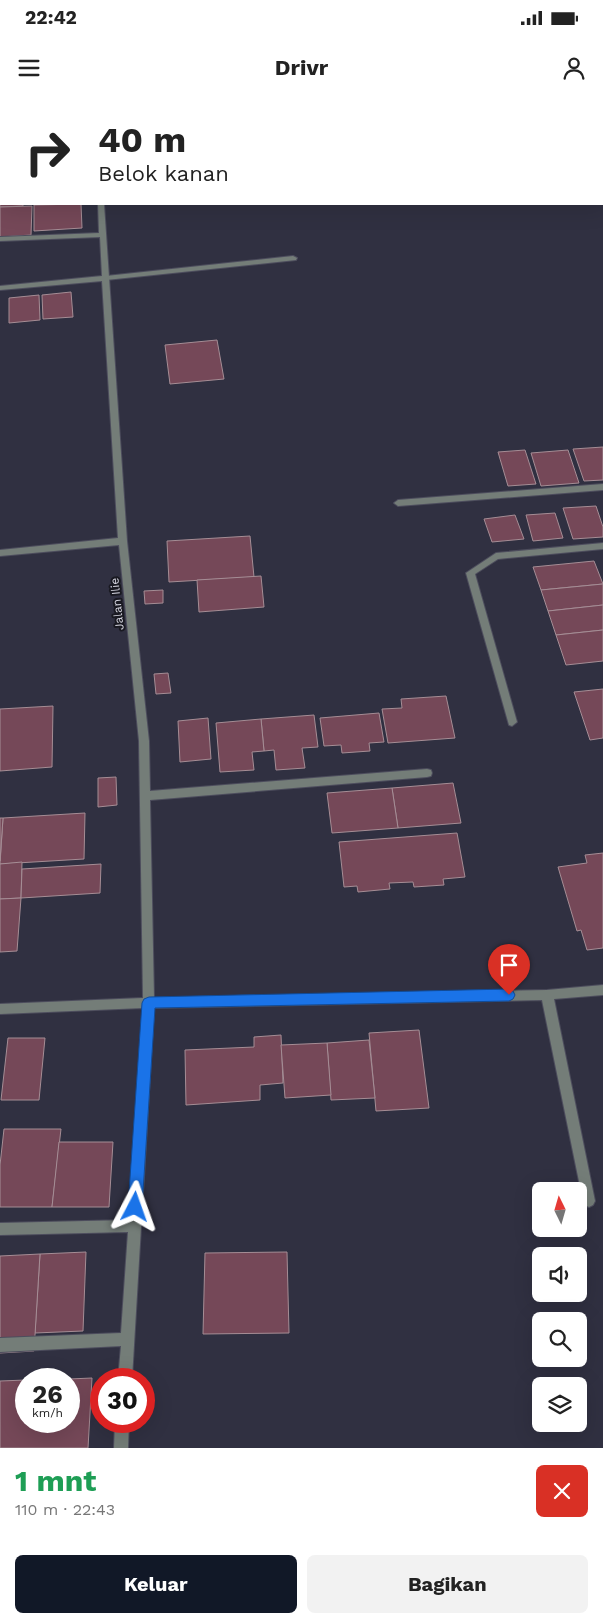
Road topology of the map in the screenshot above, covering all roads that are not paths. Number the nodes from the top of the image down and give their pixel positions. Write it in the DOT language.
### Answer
graph roads {
  1 [pos="101,205"];
  2 [pos="103,235"];
  3 [pos="0,239"];
  4 [pos="293,258"];
  5 [pos="106,278"];
  6 [pos="0,288"];
  7 [pos="603,487"];
  8 [pos="398,503"];
  9 [pos="123,541"];
  10 [pos="603,546"];
  11 [pos="0,553"];
  12 [pos="512,722"];
  13 [pos="427,772"];
  14 [pos="145,796"];
  15 [pos="603,990"];
  16 [pos="547,995"];
  17 [pos="149,1003"];
  18 [pos="0,1009"];
  19 [pos="589,1201"];
  20 [pos="134,1226"];
  21 [pos="0,1229"];
  22 [pos="127,1339"];
  23 [pos="0,1345"];
  24 [pos="126,1368"];
  25 [pos="122,1433"];
  26 [pos="121,1448"];
  1 -- 2 [label="street, Jalan Ilie"];
  2 -- 3 [label="street"];
  2 -- 5 [label="street, Jalan Ilie"];
  4 -- 5 [label="street"];
  5 -- 6 [label="street"];
  5 -- 9 [label="street, Jalan Ilie"];
  7 -- 8 [label="street"];
  9 -- 11 [label="street"];
  9 -- 14 [label="street, Jalan Ilie"];
  10 -- 12 [label="street"];
  13 -- 14 [label="street"];
  14 -- 17 [label="street, Jalan Ilie"];
  15 -- 16 [label="street"];
  16 -- 17 [label="street"];
  16 -- 19 [label="street"];
  17 -- 18 [label="street"];
  17 -- 20 [label="street, Jalan Ilie"];
  20 -- 21 [label="street"];
  20 -- 22 [label="street, Jalan Ilie"];
  22 -- 23 [label="street"];
  22 -- 24 [label="street, Jalan Ilie"];
  25 -- 26 [label="street"];
}
